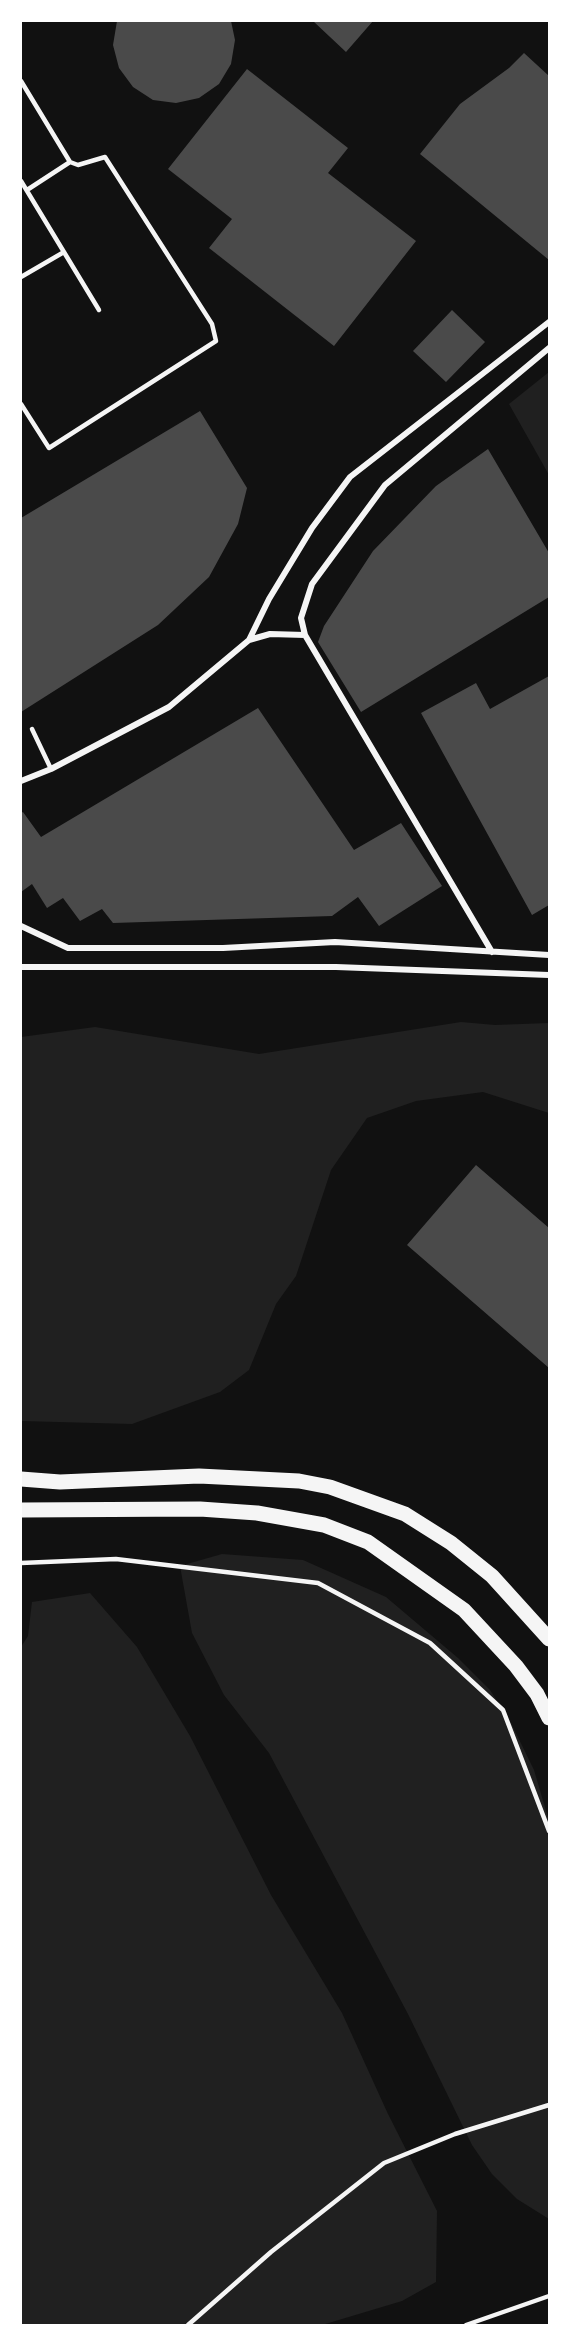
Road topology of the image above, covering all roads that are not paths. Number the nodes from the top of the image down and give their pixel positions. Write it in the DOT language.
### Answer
graph roads {
  1 [pos="21,81"];
  2 [pos="70,162"];
  3 [pos="21,181"];
  4 [pos="27,190"];
  5 [pos="64,252"];
  6 [pos="21,278"];
  7 [pos="99,310"];
  8 [pos="549,322"];
  9 [pos="549,348"];
  10 [pos="21,404"];
  11 [pos="305,635"];
  12 [pos="249,640"];
  13 [pos="32,729"];
  14 [pos="51,769"];
  15 [pos="21,781"];
  16 [pos="21,926"];
  17 [pos="492,952"];
  18 [pos="549,955"];
  19 [pos="21,966"];
  20 [pos="549,975"];
  21 [pos="21,1479"];
  22 [pos="21,1510"];
  23 [pos="21,1563"];
  24 [pos="549,1639"];
  25 [pos="549,1718"];
  26 [pos="549,1831"];
  27 [pos="549,2105"];
  28 [pos="549,2296"];
  29 [pos="188,2325"];
  30 [pos="466,2325"];
  1 -- 2 [label="lane"];
  2 -- 4 [label="lane"];
  2 -- 10 [label="lane"];
  3 -- 4 [label="lane"];
  4 -- 5 [label="lane"];
  5 -- 6 [label="lane"];
  5 -- 7 [label="lane"];
  8 -- 12 [label="street"];
  9 -- 11 [label="street"];
  11 -- 12 [label="street"];
  11 -- 17 [label="street"];
  12 -- 14 [label="street"];
  13 -- 14 [label="lane"];
  14 -- 15 [label="street"];
  16 -- 17 [label="street"];
  17 -- 18 [label="street"];
  19 -- 20 [label="street"];
  21 -- 24 [label="main road"];
  22 -- 25 [label="main road"];
  23 -- 26 [label="lane"];
  27 -- 29 [label="lane"];
  28 -- 30 [label="lane"];
}
